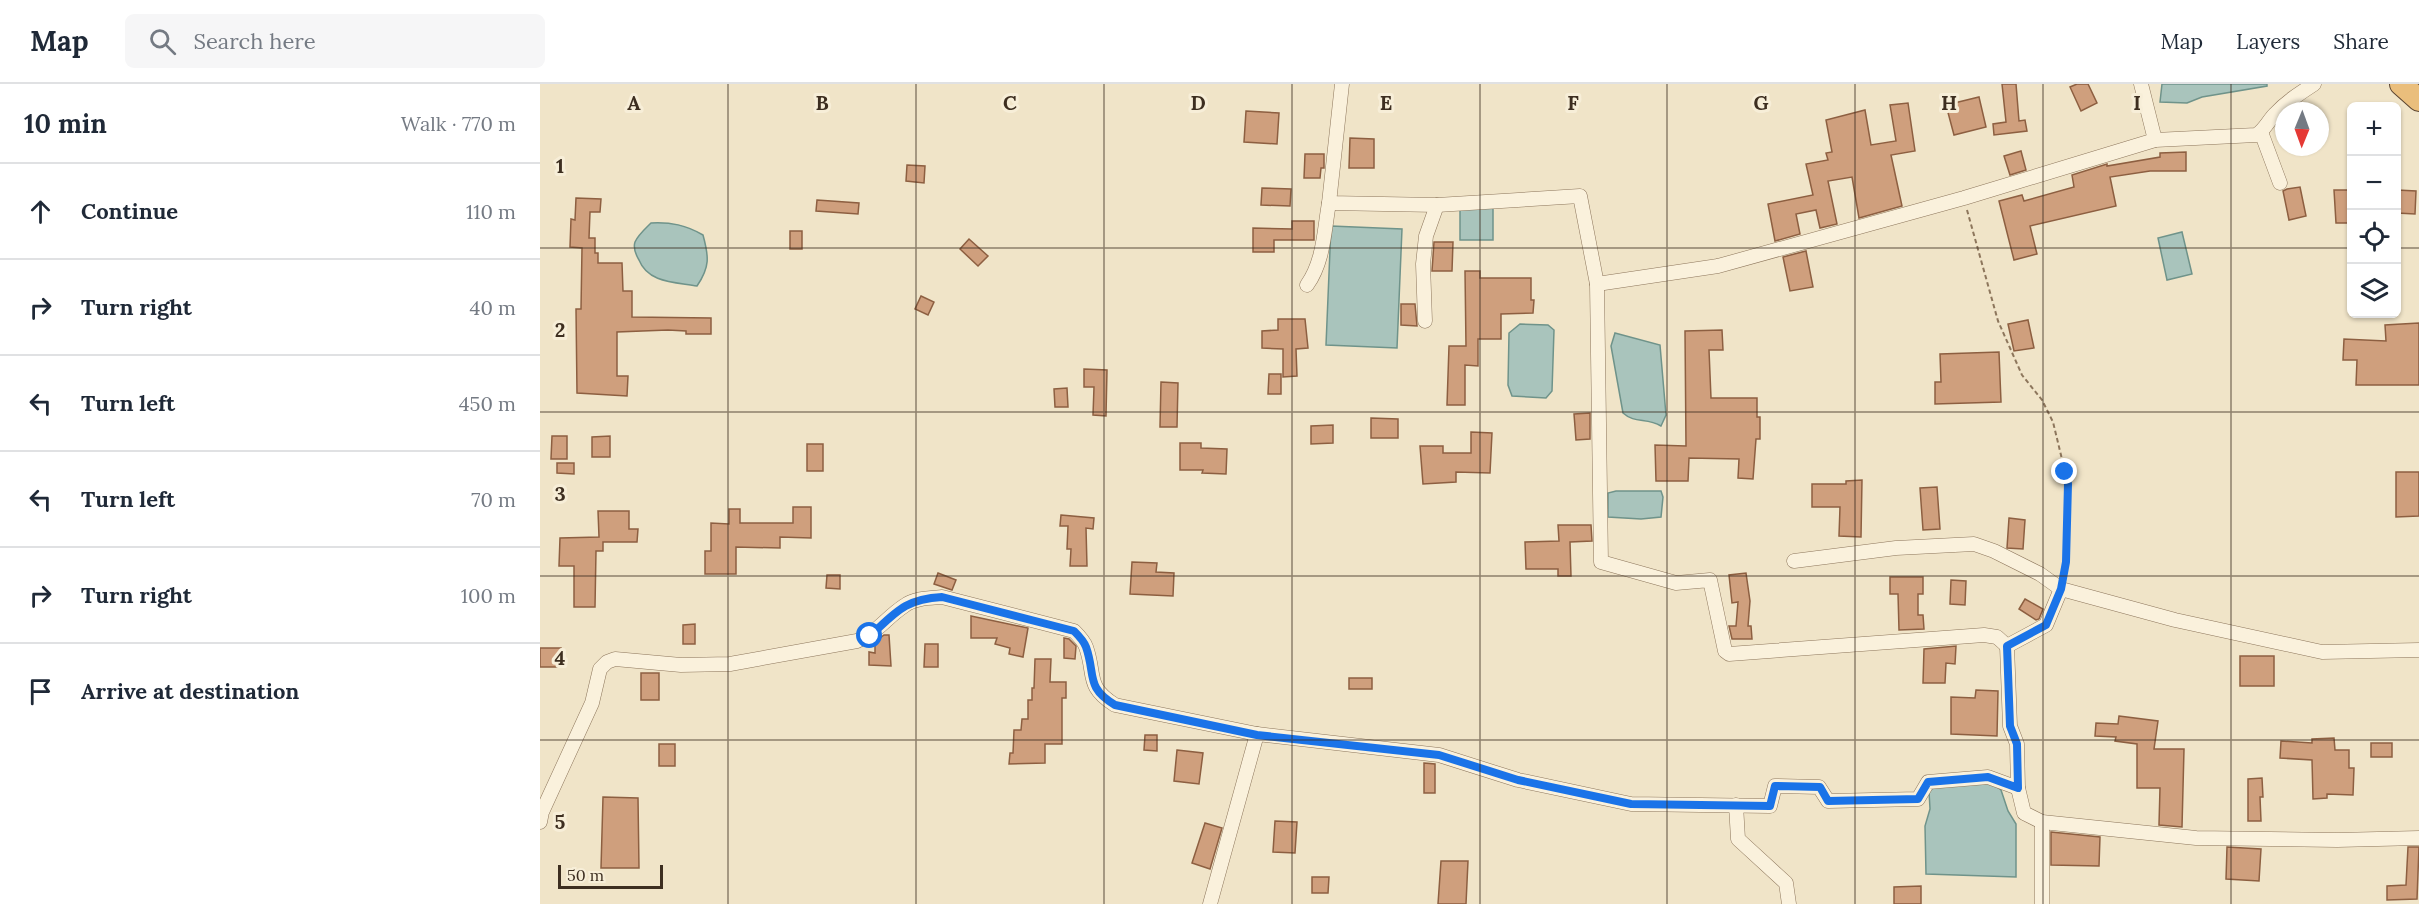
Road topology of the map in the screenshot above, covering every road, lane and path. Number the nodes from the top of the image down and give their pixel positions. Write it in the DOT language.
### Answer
graph roads {
  1 [pos="1342,84"];
  2 [pos="2141,84"];
  3 [pos="2314,84"];
  4 [pos="2401,84"];
  5 [pos="2419,100"];
  6 [pos="2261,132"];
  7 [pos="2155,140"];
  8 [pos="2280,183"];
  9 [pos="1964,198"];
  10 [pos="1329,203"];
  11 [pos="1437,205"];
  12 [pos="1597,284"];
  13 [pos="1307,285"];
  14 [pos="1425,321"];
  15 [pos="1794,561"];
  16 [pos="2061,589"];
  17 [pos="2007,646"];
  18 [pos="2419,650"];
  19 [pos="1257,735"];
  20 [pos="2018,788"];
  21 [pos="1736,805"];
  22 [pos="540,822"];
  23 [pos="2042,822"];
  24 [pos="2419,838"];
  25 [pos="1210,904"];
  26 [pos="1789,904"];
  27 [pos="2042,904"];
  1 -- 10 [label="street"];
  2 -- 7 [label="street"];
  3 -- 6 [label="street"];
  4 -- 5 [label="highway"];
  6 -- 7 [label="street"];
  6 -- 8 [label="street"];
  7 -- 9 [label="street"];
  9 -- 12 [label="street"];
  9 -- 16 [label="path"];
  10 -- 11 [label="street"];
  10 -- 13 [label="street"];
  11 -- 12 [label="street"];
  11 -- 14 [label="street"];
  12 -- 17 [label="street"];
  15 -- 16 [label="street"];
  16 -- 17 [label="street"];
  16 -- 18 [label="street"];
  17 -- 20 [label="street"];
  19 -- 21 [label="street"];
  19 -- 22 [label="street"];
  19 -- 25 [label="street"];
  20 -- 21 [label="street"];
  20 -- 23 [label="street"];
  21 -- 26 [label="street"];
  23 -- 24 [label="street"];
  23 -- 27 [label="street"];
}
